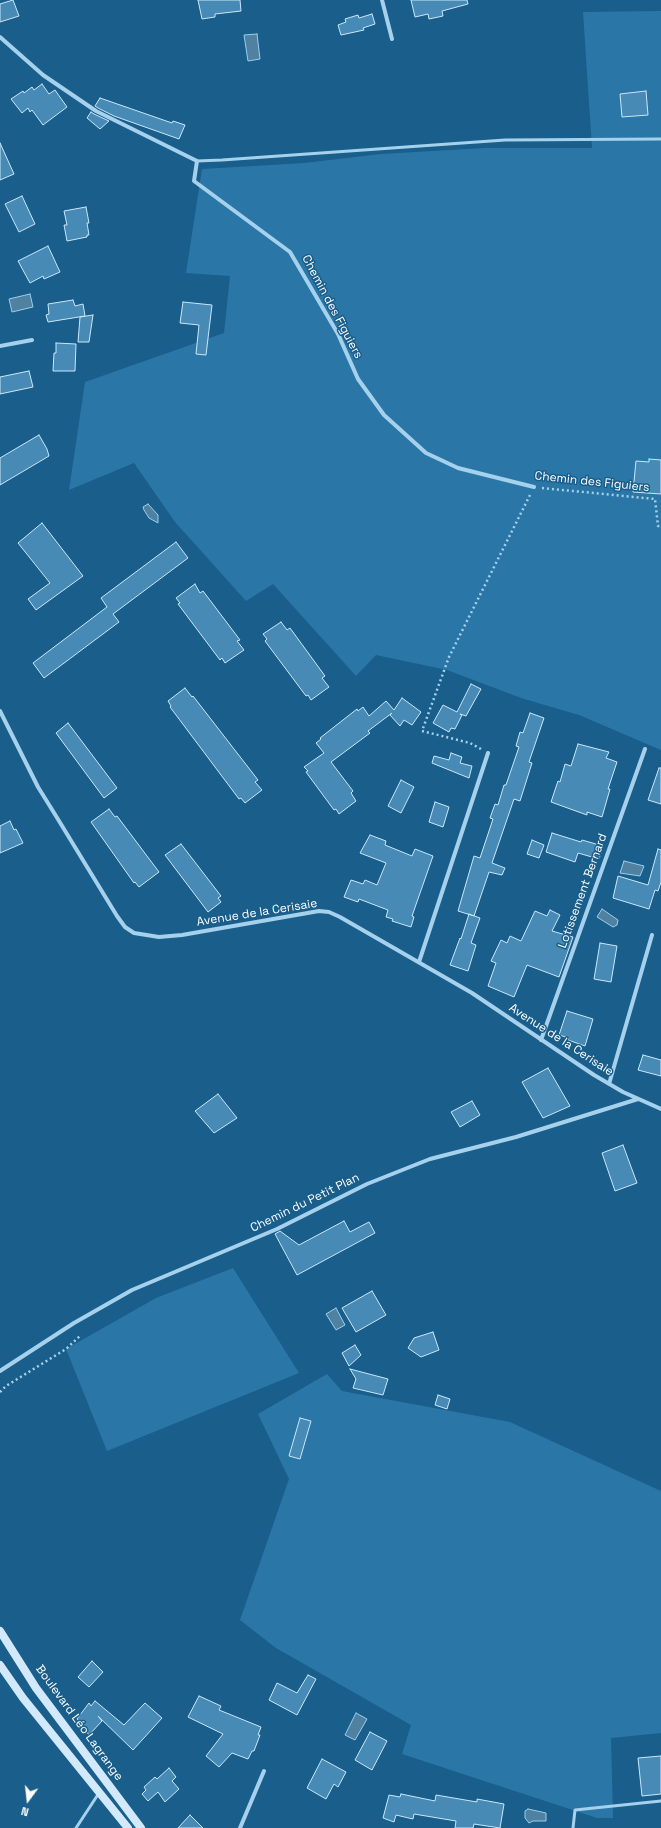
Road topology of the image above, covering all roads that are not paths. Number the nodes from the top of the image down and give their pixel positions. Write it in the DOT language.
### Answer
graph roads {
  1 [pos="382,0"];
  2 [pos="0,37"];
  3 [pos="392,39"];
  4 [pos="661,139"];
  5 [pos="197,161"];
  6 [pos="32,340"];
  7 [pos="0,346"];
  8 [pos="534,487"];
  9 [pos="0,711"];
  10 [pos="645,749"];
  11 [pos="488,753"];
  12 [pos="652,935"];
  13 [pos="419,962"];
  14 [pos="541,1040"];
  15 [pos="609,1084"];
  16 [pos="638,1098"];
  17 [pos="661,1109"];
  18 [pos="0,1371"];
  19 [pos="0,1631"];
  20 [pos="0,1665"];
  21 [pos="264,1771"];
  22 [pos="99,1793"];
  23 [pos="661,1801"];
  24 [pos="76,1828"];
  25 [pos="128,1828"];
  26 [pos="141,1828"];
  27 [pos="240,1828"];
  28 [pos="573,1828"];
  1 -- 3 [label="street"];
  2 -- 5 [label="street"];
  4 -- 5 [label="lane"];
  5 -- 8 [label="street, Chemin des Figuiers"];
  6 -- 7 [label="street"];
  9 -- 13 [label="street, Avenue de la Cerisaie"];
  10 -- 14 [label="street, Lotissement Bernard"];
  11 -- 13 [label="street"];
  12 -- 15 [label="street"];
  13 -- 14 [label="street, Avenue de la Cerisaie"];
  14 -- 15 [label="street, Avenue de la Cerisaie"];
  15 -- 16 [label="street, Avenue de la Cerisaie"];
  16 -- 17 [label="street, Avenue de la Cerisaie"];
  16 -- 18 [label="street, Chemin du Petit Plan"];
  19 -- 26 [label="main road, Boulevard Léo Lagrange"];
  20 -- 22 [label="main road, Boulevard Léo Lagrange"];
  21 -- 27 [label="street"];
  22 -- 24 [label="lane"];
  22 -- 25 [label="main road, Boulevard Léo Lagrange"];
  23 -- 28 [label="lane"];
}
